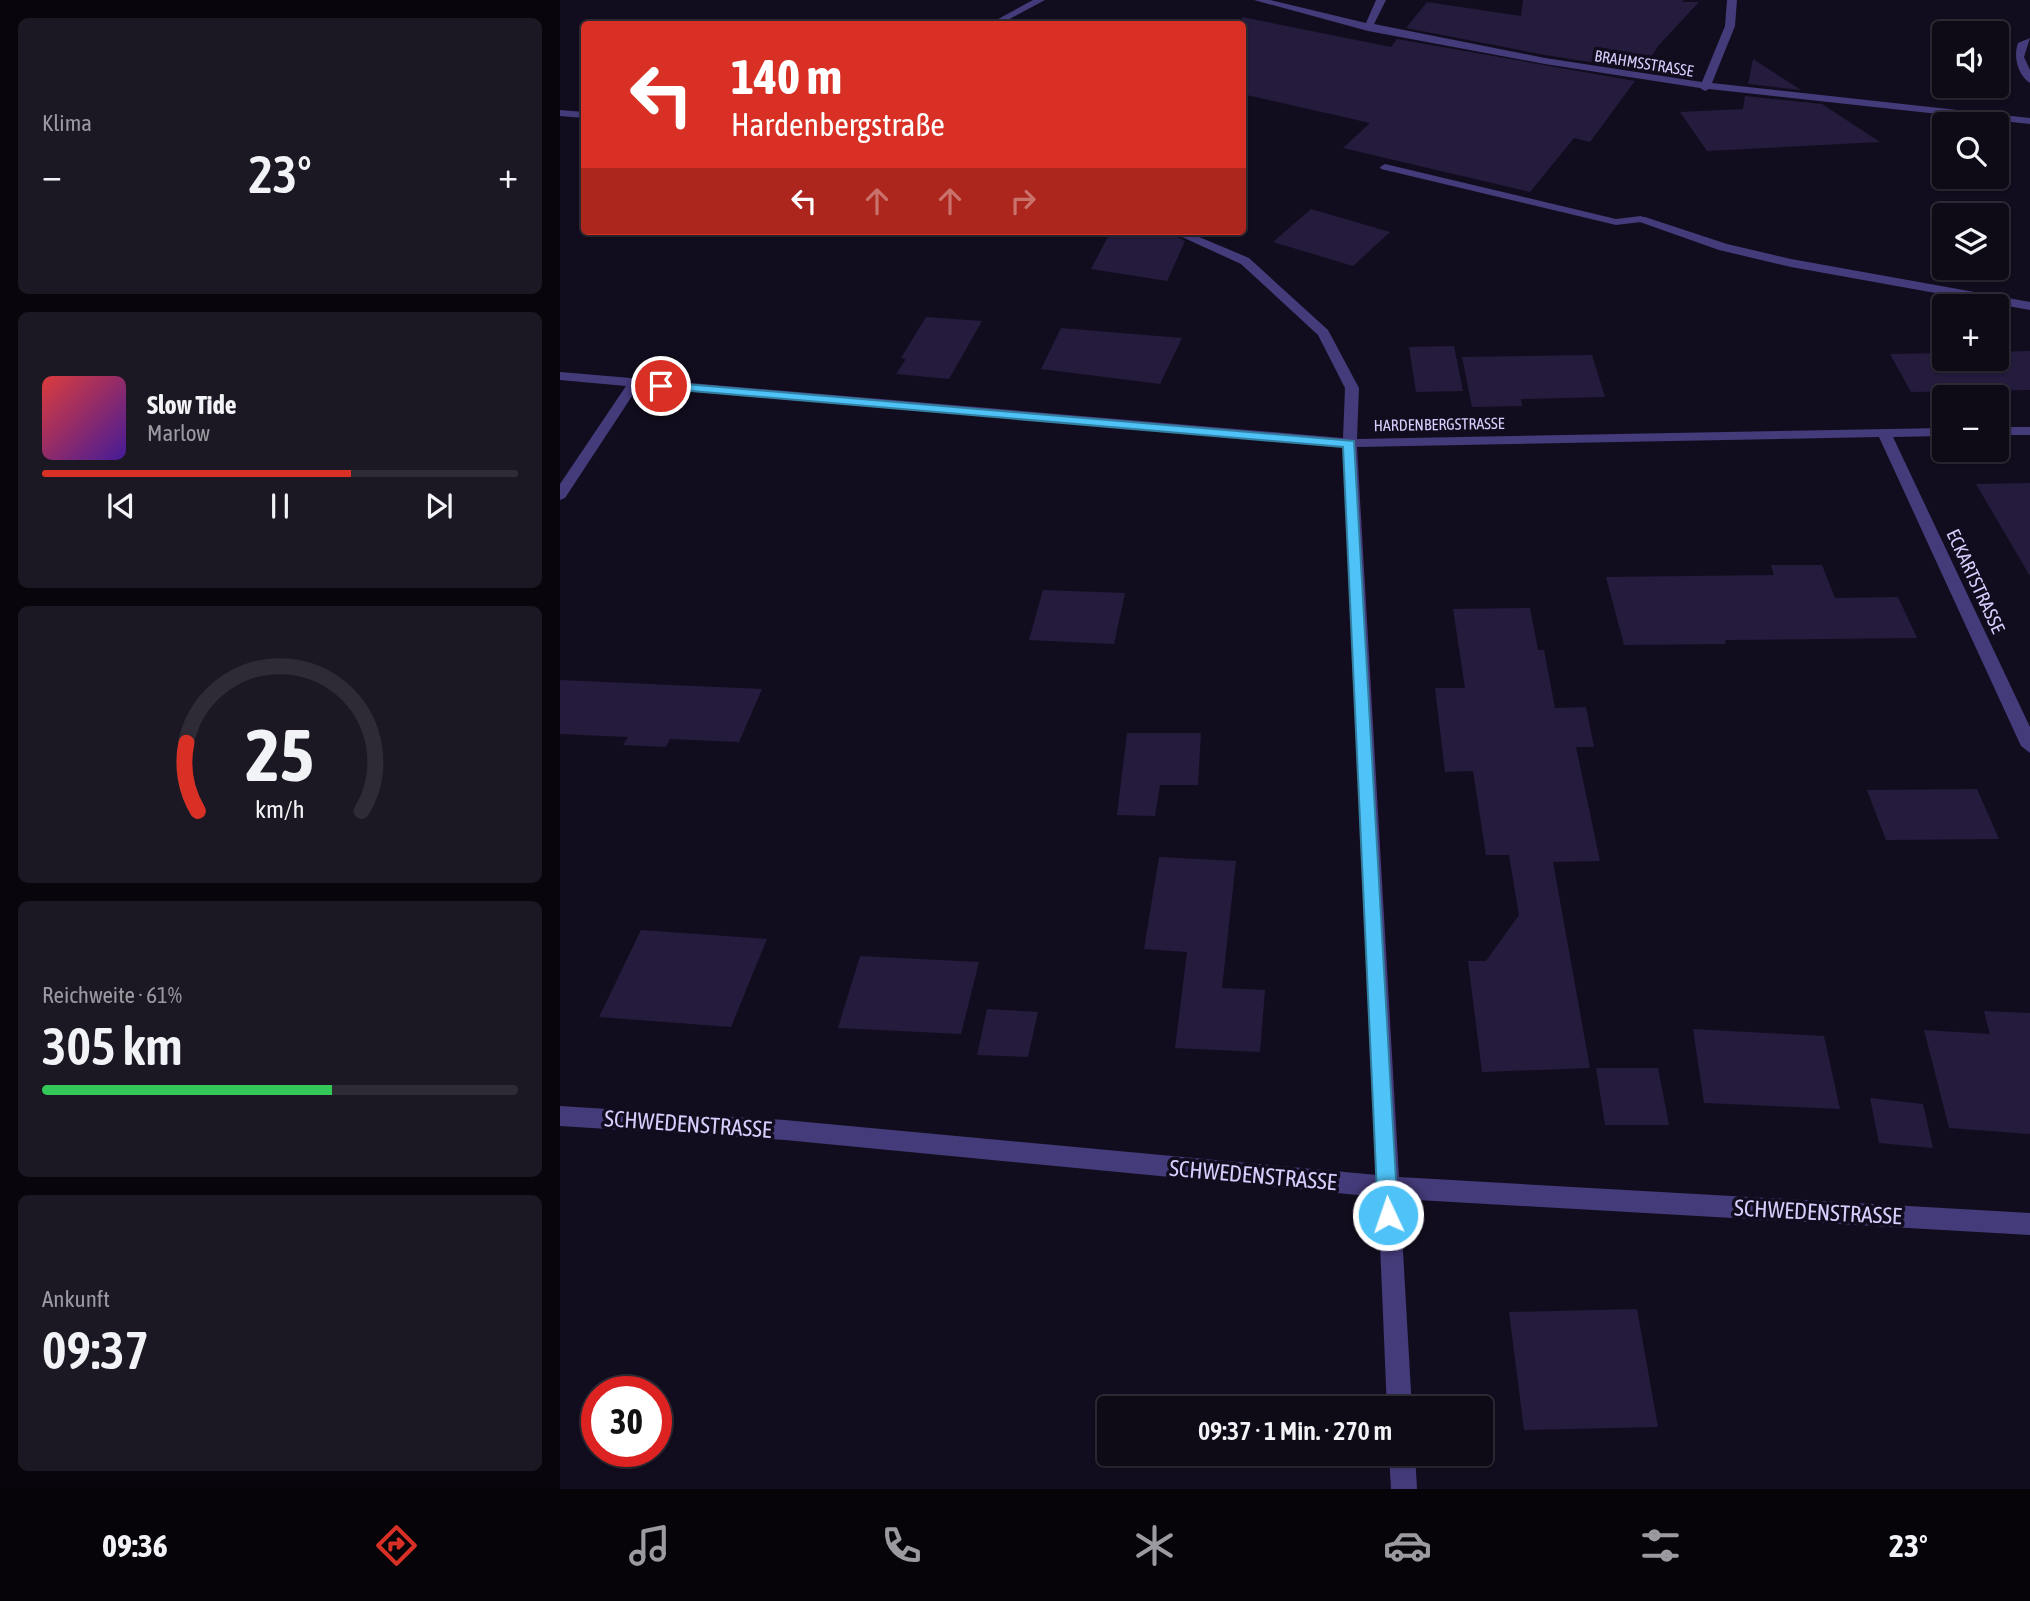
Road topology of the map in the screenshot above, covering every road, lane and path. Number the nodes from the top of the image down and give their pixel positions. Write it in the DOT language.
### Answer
graph roads {
  1 [pos="1040,0"];
  2 [pos="1259,0"];
  3 [pos="1381,0"];
  4 [pos="1732,0"];
  5 [pos="1000,21"];
  6 [pos="1368,28"];
  7 [pos="2030,41"];
  8 [pos="2030,80"];
  9 [pos="1705,88"];
  10 [pos="560,113"];
  11 [pos="581,115"];
  12 [pos="2030,121"];
  13 [pos="1385,167"];
  14 [pos="1184,235"];
  15 [pos="2030,306"];
  16 [pos="560,376"];
  17 [pos="634,383"];
  18 [pos="2009,431"];
  19 [pos="2030,431"];
  20 [pos="1932,432"];
  21 [pos="1884,433"];
  22 [pos="1350,443"];
  23 [pos="560,495"];
  24 [pos="2030,746"];
  25 [pos="560,1116"];
  26 [pos="1387,1187"];
  27 [pos="2030,1224"];
  28 [pos="1399,1396"];
  29 [pos="1403,1466"];
  30 [pos="1405,1489"];
  1 -- 5 [label="street"];
  2 -- 6 [label="street, BRAHMSSTRASSE"];
  3 -- 6 [label="street"];
  4 -- 9 [label="street"];
  6 -- 9 [label="street, BRAHMSSTRASSE"];
  7 -- 8 [label="street"];
  9 -- 12 [label="street, BRAHMSSTRASSE"];
  10 -- 11 [label="street"];
  13 -- 15 [label="street"];
  14 -- 22 [label="street"];
  16 -- 17 [label="street, HARDENBERGSTRASSE"];
  17 -- 22 [label="street, HARDENBERGSTRASSE"];
  17 -- 23 [label="street"];
  18 -- 19 [label="street"];
  20 -- 21 [label="street, HARDENBERGSTRASSE"];
  21 -- 22 [label="street, HARDENBERGSTRASSE"];
  21 -- 24 [label="street, ECKARTSTRASSE"];
  22 -- 26 [label="street"];
  25 -- 26 [label="street, SCHWEDENSTRASSE"];
  26 -- 27 [label="street, SCHWEDENSTRASSE"];
  26 -- 28 [label="street"];
  29 -- 30 [label="street"];
}
